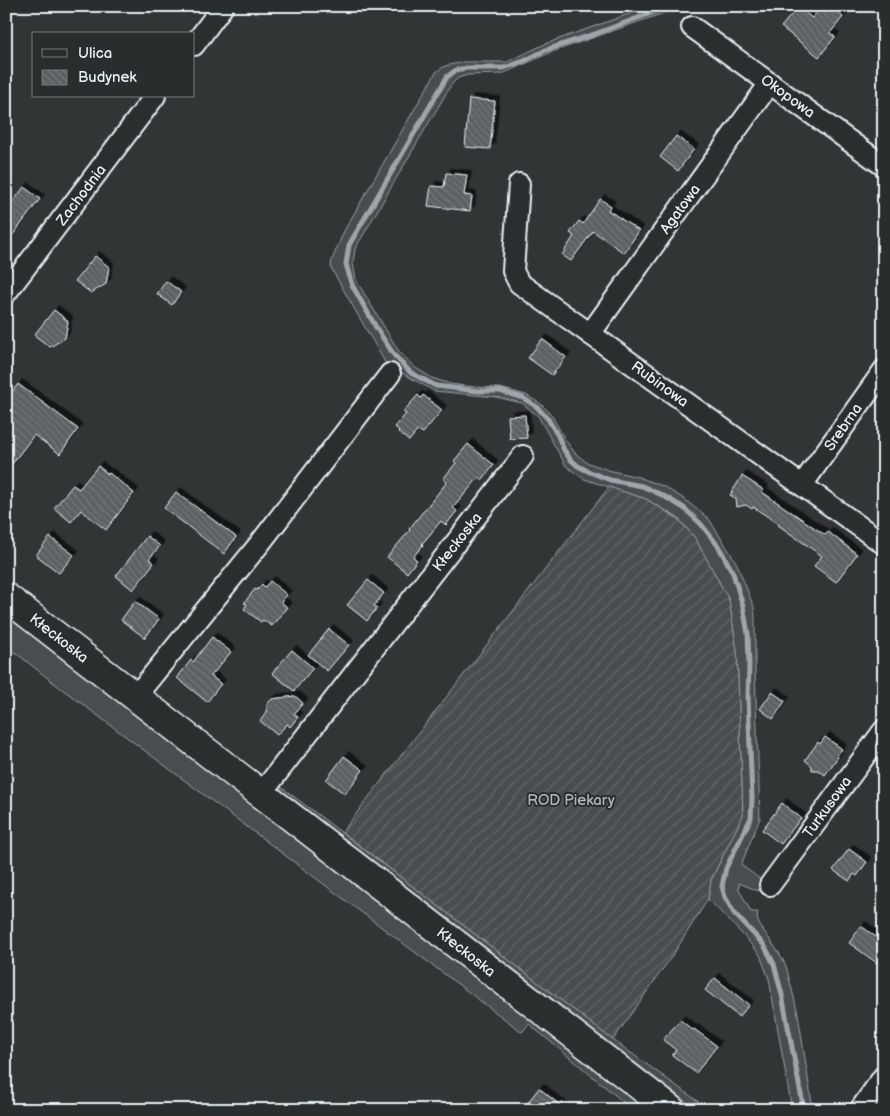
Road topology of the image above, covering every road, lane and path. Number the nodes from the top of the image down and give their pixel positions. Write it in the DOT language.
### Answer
graph roads {
  1 [pos="223,6"];
  2 [pos="692,26"];
  3 [pos="195,44"];
  4 [pos="770,83"];
  5 [pos="153,98"];
  6 [pos="884,166"];
  7 [pos="519,184"];
  8 [pos="6,293"];
  9 [pos="590,334"];
  10 [pos="884,370"];
  11 [pos="390,374"];
  12 [pos="523,456"];
  13 [pos="802,485"];
  14 [pos="884,544"];
  15 [pos="6,597"];
  16 [pos="135,697"];
  17 [pos="884,730"];
  18 [pos="261,794"];
  19 [pos="770,885"];
  20 [pos="884,1076"];
  21 [pos="671,1110"];
  22 [pos="860,1110"];
  1 -- 3 [label="street"];
  2 -- 4 [label="street, Okopowa"];
  4 -- 6 [label="street, Okopowa"];
  4 -- 9 [label="street, Agatowa"];
  5 -- 8 [label="street, Zachodnia"];
  7 -- 9 [label="street, Rubinowa"];
  9 -- 13 [label="street, Rubinowa"];
  10 -- 13 [label="street, Srebrna"];
  11 -- 16 [label="street"];
  12 -- 18 [label="street, Kłeckoska"];
  13 -- 14 [label="street, Rubinowa"];
  15 -- 16 [label="main road, Kłeckoska"];
  16 -- 18 [label="main road, Kłeckoska"];
  17 -- 19 [label="street, Turkusowa"];
  18 -- 21 [label="main road, Kłeckoska"];
  20 -- 22 [label="street"];
}
